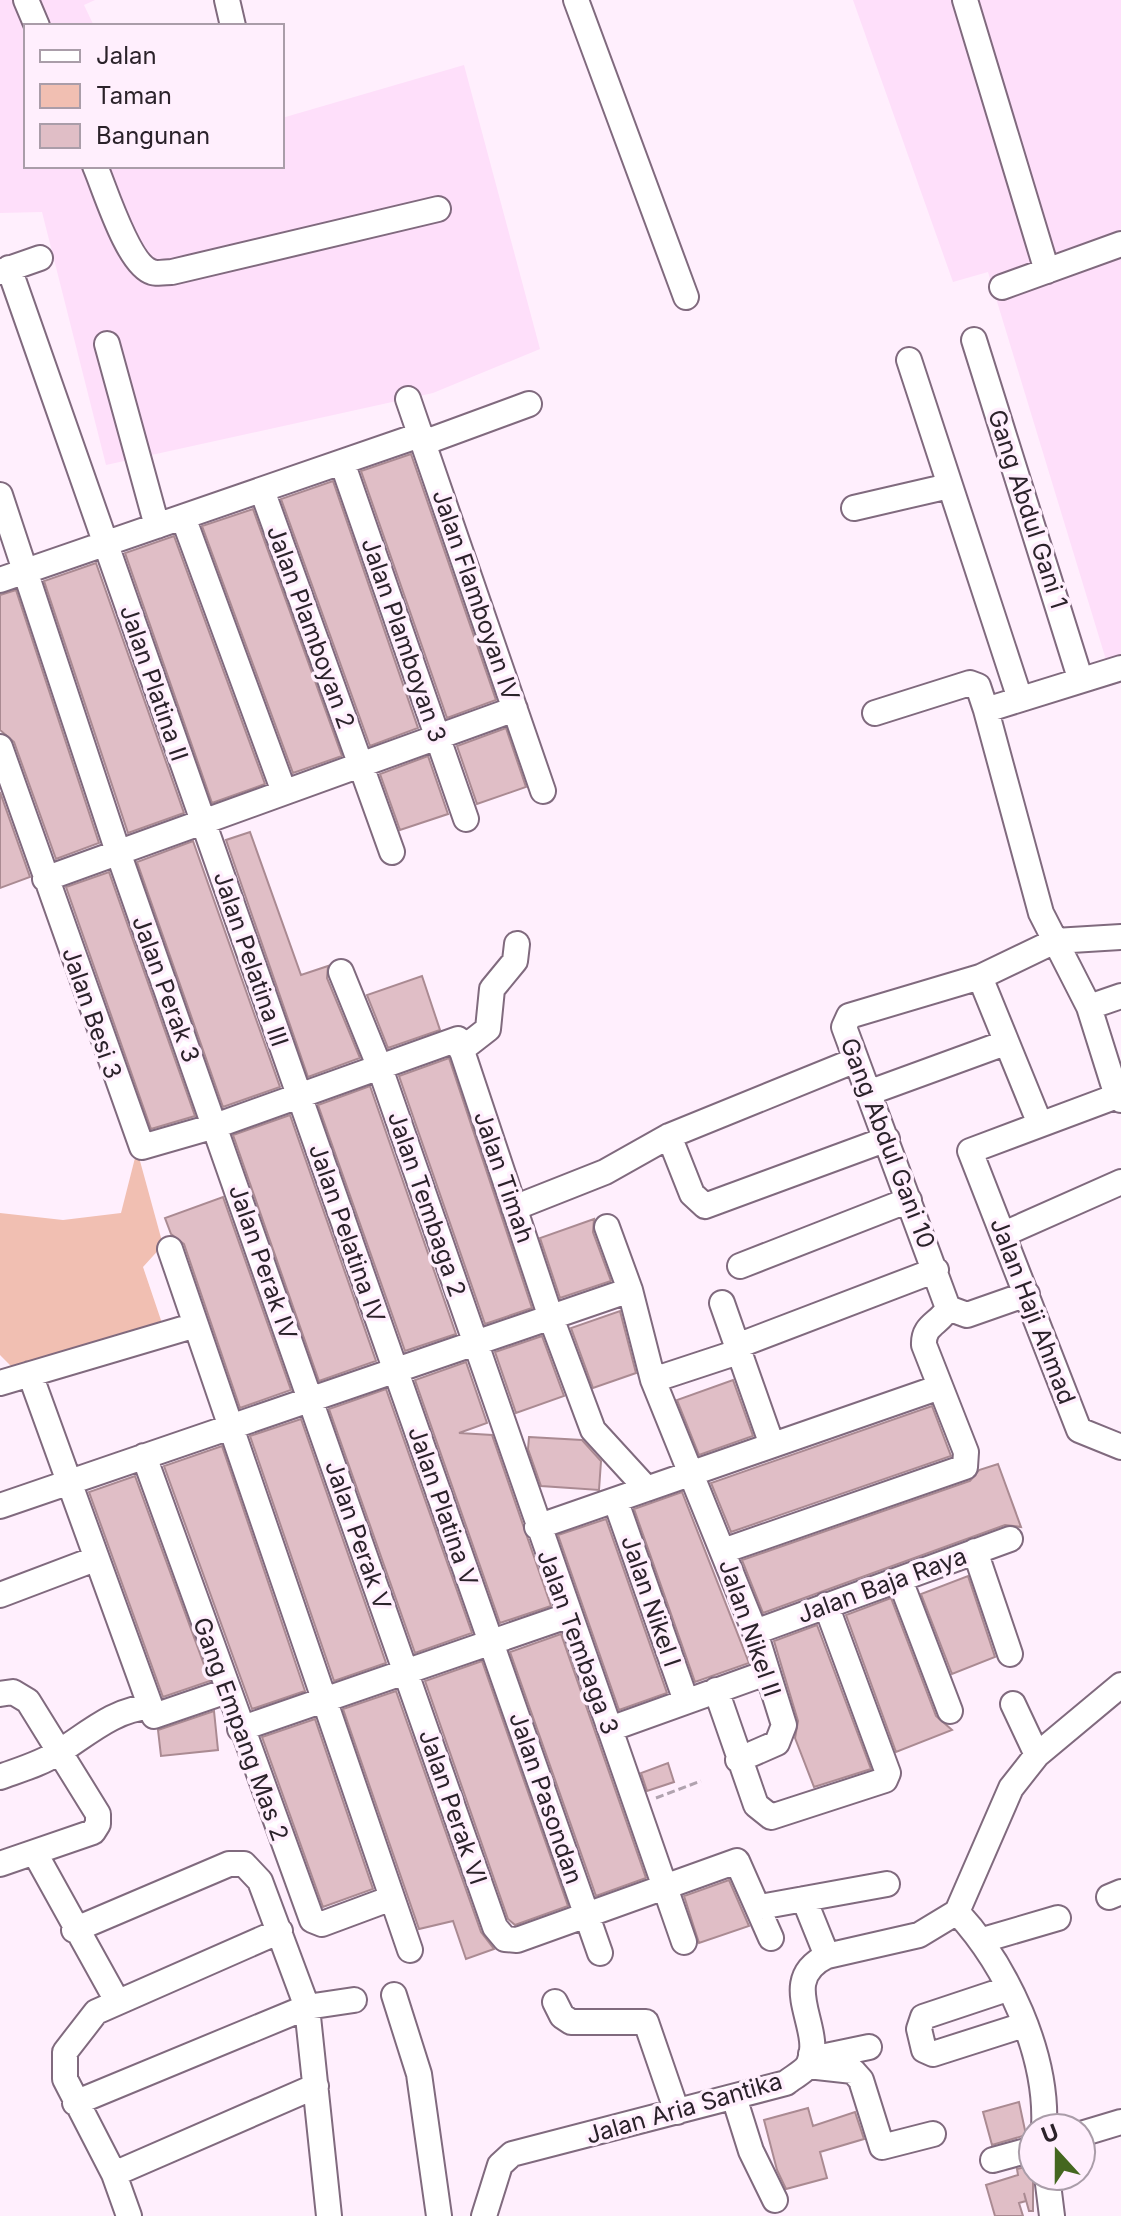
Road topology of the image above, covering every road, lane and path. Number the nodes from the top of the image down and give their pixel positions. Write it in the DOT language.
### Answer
graph roads {
  1 [pos="26,0"];
  2 [pos="227,0"];
  3 [pos="576,0"];
  4 [pos="965,0"];
  5 [pos="36,24"];
  6 [pos="233,24"];
  7 [pos="96,168"];
  8 [pos="438,209"];
  9 [pos="1121,244"];
  10 [pos="40,258"];
  11 [pos="5,270"];
  12 [pos="1047,271"];
  13 [pos="1002,287"];
  14 [pos="686,297"];
  15 [pos="974,340"];
  16 [pos="107,344"];
  17 [pos="909,360"];
  18 [pos="408,399"];
  19 [pos="529,404"];
  20 [pos="421,439"];
  21 [pos="342,462"];
  22 [pos="949,486"];
  23 [pos="262,490"];
  24 [pos="0,495"];
  25 [pos="854,508"];
  26 [pos="183,517"];
  27 [pos="157,526"];
  28 [pos="105,544"];
  29 [pos="27,571"];
  30 [pos="0,580"];
  31 [pos="1119,675"];
  32 [pos="1080,678"];
  33 [pos="1020,699"];
  34 [pos="515,709"];
  35 [pos="986,710"];
  36 [pos="875,713"];
  37 [pos="437,737"];
  38 [pos="0,747"];
  39 [pos="361,765"];
  40 [pos="543,791"];
  41 [pos="284,792"];
  42 [pos="466,819"];
  43 [pos="203,822"];
  44 [pos="118,852"];
  45 [pos="392,852"];
  46 [pos="45,879"];
  47 [pos="1121,937"];
  48 [pos="1055,941"];
  49 [pos="517,944"];
  50 [pos="341,972"];
  51 [pos="980,977"];
  52 [pos="1121,996"];
  53 [pos="1089,1007"];
  54 [pos="1005,1043"];
  55 [pos="460,1044"];
  56 [pos="856,1060"];
  57 [pos="380,1068"];
  58 [pos="868,1093"];
  59 [pos="299,1097"];
  60 [pos="1119,1098"];
  61 [pos="1040,1124"];
  62 [pos="215,1126"];
  63 [pos="669,1136"];
  64 [pos="887,1139"];
  65 [pos="1121,1182"];
  66 [pos="909,1200"];
  67 [pos="514,1208"];
  68 [pos="607,1227"];
  69 [pos="1004,1234"];
  70 [pos="170,1249"];
  71 [pos="740,1266"];
  72 [pos="936,1270"];
  73 [pos="630,1290"];
  74 [pos="1027,1294"];
  75 [pos="722,1303"];
  76 [pos="948,1308"];
  77 [pos="550,1315"];
  78 [pos="196,1325"];
  79 [pos="475,1341"];
  80 [pos="737,1349"];
  81 [pos="395,1369"];
  82 [pos="30,1374"];
  83 [pos="0,1383"];
  84 [pos="940,1387"];
  85 [pos="657,1390"];
  86 [pos="311,1398"];
  87 [pos="230,1426"];
  88 [pos="772,1445"];
  89 [pos="1121,1447"];
  90 [pos="144,1456"];
  91 [pos="693,1473"];
  92 [pos="68,1482"];
  93 [pos="647,1489"];
  94 [pos="616,1502"];
  95 [pos="0,1506"];
  96 [pos="537,1527"];
  97 [pos="1010,1539"];
  98 [pos="723,1551"];
  99 [pos="975,1551"];
  100 [pos="95,1559"];
  101 [pos="900,1580"];
  102 [pos="0,1595"];
  103 [pos="826,1605"];
  104 [pos="570,1615"];
  105 [pos="755,1632"];
  106 [pos="491,1643"];
  107 [pos="1010,1654"];
  108 [pos="406,1672"];
  109 [pos="766,1673"];
  110 [pos="1121,1685"];
  111 [pos="716,1690"];
  112 [pos="227,1691"];
  113 [pos="0,1694"];
  114 [pos="325,1700"];
  115 [pos="686,1701"];
  116 [pos="1013,1704"];
  117 [pos="150,1707"];
  118 [pos="950,1711"];
  119 [pos="240,1729"];
  120 [pos="610,1729"];
  121 [pos="61,1751"];
  122 [pos="1037,1755"];
  123 [pos="738,1760"];
  124 [pos="0,1777"];
  125 [pos="701,1781"];
  126 [pos="636,1805"];
  127 [pos="36,1855"];
  128 [pos="0,1864"];
  129 [pos="887,1884"];
  130 [pos="664,1887"];
  131 [pos="392,1898"];
  132 [pos="804,1899"];
  133 [pos="760,1907"];
  134 [pos="957,1912"];
  135 [pos="587,1915"];
  136 [pos="1058,1918"];
  137 [pos="74,1930"];
  138 [pos="280,1931"];
  139 [pos="771,1938"];
  140 [pos="983,1940"];
  141 [pos="684,1942"];
  142 [pos="410,1950"];
  143 [pos="600,1953"];
  144 [pos="827,1956"];
  145 [pos="1007,1989"];
  146 [pos="394,1995"];
  147 [pos="354,2000"];
  148 [pos="117,2001"];
  149 [pos="555,2002"];
  150 [pos="307,2007"];
  151 [pos="1024,2025"];
  152 [pos="869,2047"];
  153 [pos="810,2060"];
  154 [pos="316,2086"];
  155 [pos="734,2097"];
  156 [pos="75,2103"];
  157 [pos="677,2112"];
  158 [pos="1045,2112"];
  159 [pos="1121,2122"];
  160 [pos="1097,2129"];
  161 [pos="933,2134"];
  162 [pos="1017,2153"];
  163 [pos="993,2160"];
  164 [pos="114,2174"];
  165 [pos="1049,2192"];
  166 [pos="775,2200"];
  167 [pos="129,2216"];
  168 [pos="329,2216"];
  169 [pos="439,2216"];
  170 [pos="484,2216"];
  171 [pos="1052,2216"];
  1 -- 5 [label="street"];
  2 -- 6 [label="street"];
  3 -- 14 [label="street"];
  4 -- 12 [label="street"];
  7 -- 8 [label="street"];
  9 -- 12 [label="street"];
  10 -- 11 [label="street"];
  11 -- 28 [label="street, Jalan Platina II"];
  12 -- 13 [label="street"];
  15 -- 32 [label="street, Gang Abdul Gani 1"];
  16 -- 27 [label="street"];
  17 -- 22 [label="street"];
  18 -- 20 [label="street, Jalan Flamboyan IV"];
  19 -- 20 [label="street"];
  20 -- 21 [label="street"];
  20 -- 34 [label="street, Jalan Flamboyan IV"];
  21 -- 23 [label="street"];
  21 -- 37 [label="street, Jalan Plamboyan 3"];
  22 -- 25 [label="street"];
  22 -- 33 [label="street"];
  23 -- 26 [label="street"];
  23 -- 39 [label="street, Jalan Plamboyan 2"];
  24 -- 29 [label="street, Jalan Perak 3"];
  26 -- 27 [label="street"];
  26 -- 41 [label="street"];
  27 -- 28 [label="street"];
  28 -- 29 [label="street"];
  28 -- 43 [label="street, Jalan Platina II"];
  29 -- 30 [label="street"];
  29 -- 44 [label="street, Jalan Perak 3"];
  31 -- 32 [label="street"];
  32 -- 33 [label="street"];
  33 -- 35 [label="street"];
  34 -- 37 [label="street"];
  34 -- 40 [label="street, Jalan Flamboyan IV"];
  35 -- 36 [label="street"];
  35 -- 48 [label="street"];
  37 -- 39 [label="street"];
  37 -- 42 [label="street, Jalan Plamboyan 3"];
  38 -- 46 [label="street, Jalan Besi 3"];
  39 -- 41 [label="street"];
  39 -- 45 [label="street, Jalan Plamboyan 2"];
  41 -- 43 [label="street"];
  43 -- 44 [label="street"];
  43 -- 59 [label="street, Jalan Pelatina III"];
  44 -- 46 [label="street"];
  44 -- 62 [label="street, Jalan Perak 3"];
  46 -- 62 [label="street, Jalan Besi 3"];
  47 -- 48 [label="street"];
  48 -- 51 [label="street, Gang Abdul Gani 10"];
  48 -- 53 [label="street"];
  49 -- 55 [label="street"];
  50 -- 57 [label="street, Jalan Tembaga 2"];
  51 -- 54 [label="street"];
  51 -- 56 [label="street, Gang Abdul Gani 10"];
  52 -- 53 [label="street"];
  53 -- 60 [label="street"];
  54 -- 58 [label="street"];
  54 -- 61 [label="street"];
  55 -- 57 [label="street"];
  55 -- 67 [label="street, Jalan Timah"];
  56 -- 58 [label="street, Gang Abdul Gani 10"];
  56 -- 63 [label="street"];
  57 -- 59 [label="street"];
  57 -- 79 [label="street, Jalan Tembaga 2"];
  58 -- 64 [label="street, Gang Abdul Gani 10"];
  59 -- 62 [label="street"];
  59 -- 81 [label="street, Jalan Pelatina IV"];
  60 -- 61 [label="street"];
  61 -- 69 [label="street, Jalan Haji Ahmad"];
  62 -- 86 [label="street, Jalan Perak IV"];
  63 -- 64 [label="street"];
  63 -- 67 [label="street"];
  64 -- 66 [label="street, Gang Abdul Gani 10"];
  65 -- 69 [label="street"];
  66 -- 71 [label="street"];
  66 -- 72 [label="street, Gang Abdul Gani 10"];
  67 -- 77 [label="street, Jalan Timah"];
  68 -- 73 [label="street, Jalan Nikel II"];
  69 -- 74 [label="street, Jalan Haji Ahmad"];
  70 -- 78 [label="street"];
  72 -- 76 [label="street, Gang Abdul Gani 10"];
  72 -- 80 [label="street"];
  73 -- 77 [label="street"];
  73 -- 85 [label="street, Jalan Nikel II"];
  74 -- 76 [label="street"];
  74 -- 89 [label="street, Jalan Haji Ahmad"];
  75 -- 80 [label="street"];
  76 -- 84 [label="street"];
  77 -- 79 [label="street"];
  77 -- 93 [label="street, Jalan Timah"];
  78 -- 82 [label="street"];
  78 -- 87 [label="street"];
  79 -- 81 [label="street"];
  79 -- 96 [label="street, Jalan Tembaga 3"];
  80 -- 85 [label="street"];
  80 -- 88 [label="street"];
  81 -- 86 [label="street"];
  81 -- 106 [label="street, Jalan Platina V"];
  82 -- 83 [label="street"];
  82 -- 92 [label="street"];
  84 -- 88 [label="street"];
  84 -- 98 [label="street"];
  85 -- 91 [label="street, Jalan Nikel II"];
  86 -- 87 [label="street"];
  86 -- 108 [label="street, Jalan Perak V"];
  87 -- 90 [label="street"];
  87 -- 114 [label="street"];
  88 -- 91 [label="street"];
  90 -- 92 [label="street"];
  90 -- 112 [label="street, Gang Empang Mas 2"];
  91 -- 93 [label="street"];
  91 -- 98 [label="street, Jalan Nikel II"];
  92 -- 95 [label="street"];
  92 -- 100 [label="street"];
  93 -- 94 [label="street"];
  94 -- 96 [label="street"];
  94 -- 115 [label="street, Jalan Nikel I"];
  96 -- 104 [label="street, Jalan Tembaga 3"];
  97 -- 99 [label="street, Jalan Baja Raya"];
  98 -- 105 [label="street, Jalan Nikel II"];
  99 -- 101 [label="street, Jalan Baja Raya"];
  99 -- 107 [label="street"];
  100 -- 102 [label="street"];
  100 -- 117 [label="street"];
  101 -- 103 [label="street, Jalan Baja Raya"];
  101 -- 118 [label="street"];
  103 -- 105 [label="street, Jalan Baja Raya"];
  103 -- 123 [label="street"];
  104 -- 106 [label="street"];
  104 -- 120 [label="street, Jalan Tembaga 3"];
  105 -- 109 [label="street, Jalan Nikel II"];
  106 -- 108 [label="street"];
  106 -- 135 [label="street, Jalan Pasondan"];
  108 -- 114 [label="street"];
  108 -- 135 [label="street, Jalan Perak VI"];
  109 -- 111 [label="street"];
  109 -- 123 [label="street, Jalan Nikel II"];
  110 -- 122 [label="street"];
  111 -- 115 [label="street"];
  111 -- 123 [label="street"];
  112 -- 117 [label="street"];
  112 -- 119 [label="street, Gang Empang Mas 2"];
  113 -- 121 [label="street"];
  114 -- 119 [label="street"];
  114 -- 131 [label="street"];
  115 -- 120 [label="street"];
  116 -- 122 [label="street"];
  117 -- 121 [label="street"];
  119 -- 131 [label="street, Gang Empang Mas 2"];
  120 -- 126 [label="street, Jalan Tembaga 3"];
  121 -- 124 [label="street"];
  121 -- 127 [label="street"];
  122 -- 134 [label="street"];
  125 -- 126 [label="path"];
  126 -- 130 [label="street, Jalan Tembaga 3"];
  127 -- 128 [label="street"];
  127 -- 137 [label="street"];
  129 -- 132 [label="street"];
  130 -- 133 [label="street"];
  130 -- 135 [label="street"];
  130 -- 141 [label="street, Jalan Tembaga 3"];
  131 -- 142 [label="street"];
  132 -- 133 [label="street"];
  132 -- 144 [label="street"];
  133 -- 139 [label="street"];
  134 -- 140 [label="street"];
  134 -- 144 [label="street"];
  135 -- 143 [label="street, Jalan Pasondan"];
  136 -- 140 [label="street"];
  137 -- 138 [label="street"];
  137 -- 148 [label="street"];
  138 -- 148 [label="street"];
  138 -- 150 [label="street"];
  140 -- 145 [label="street"];
  144 -- 153 [label="street"];
  145 -- 151 [label="street"];
  145 -- 151 [label="street"];
  146 -- 169 [label="street"];
  147 -- 150 [label="street"];
  148 -- 156 [label="street"];
  149 -- 157 [label="street"];
  150 -- 154 [label="street"];
  150 -- 156 [label="street"];
  151 -- 158 [label="street"];
  152 -- 153 [label="street"];
  153 -- 155 [label="street, Jalan Aria Santika"];
  153 -- 161 [label="street"];
  154 -- 164 [label="street"];
  154 -- 168 [label="street"];
  155 -- 157 [label="street, Jalan Aria Santika"];
  155 -- 166 [label="street"];
  156 -- 164 [label="street"];
  157 -- 170 [label="street, Jalan Aria Santika"];
  159 -- 160 [label="street"];
  162 -- 163 [label="street"];
  164 -- 167 [label="street"];
  165 -- 171 [label="street"];
}
